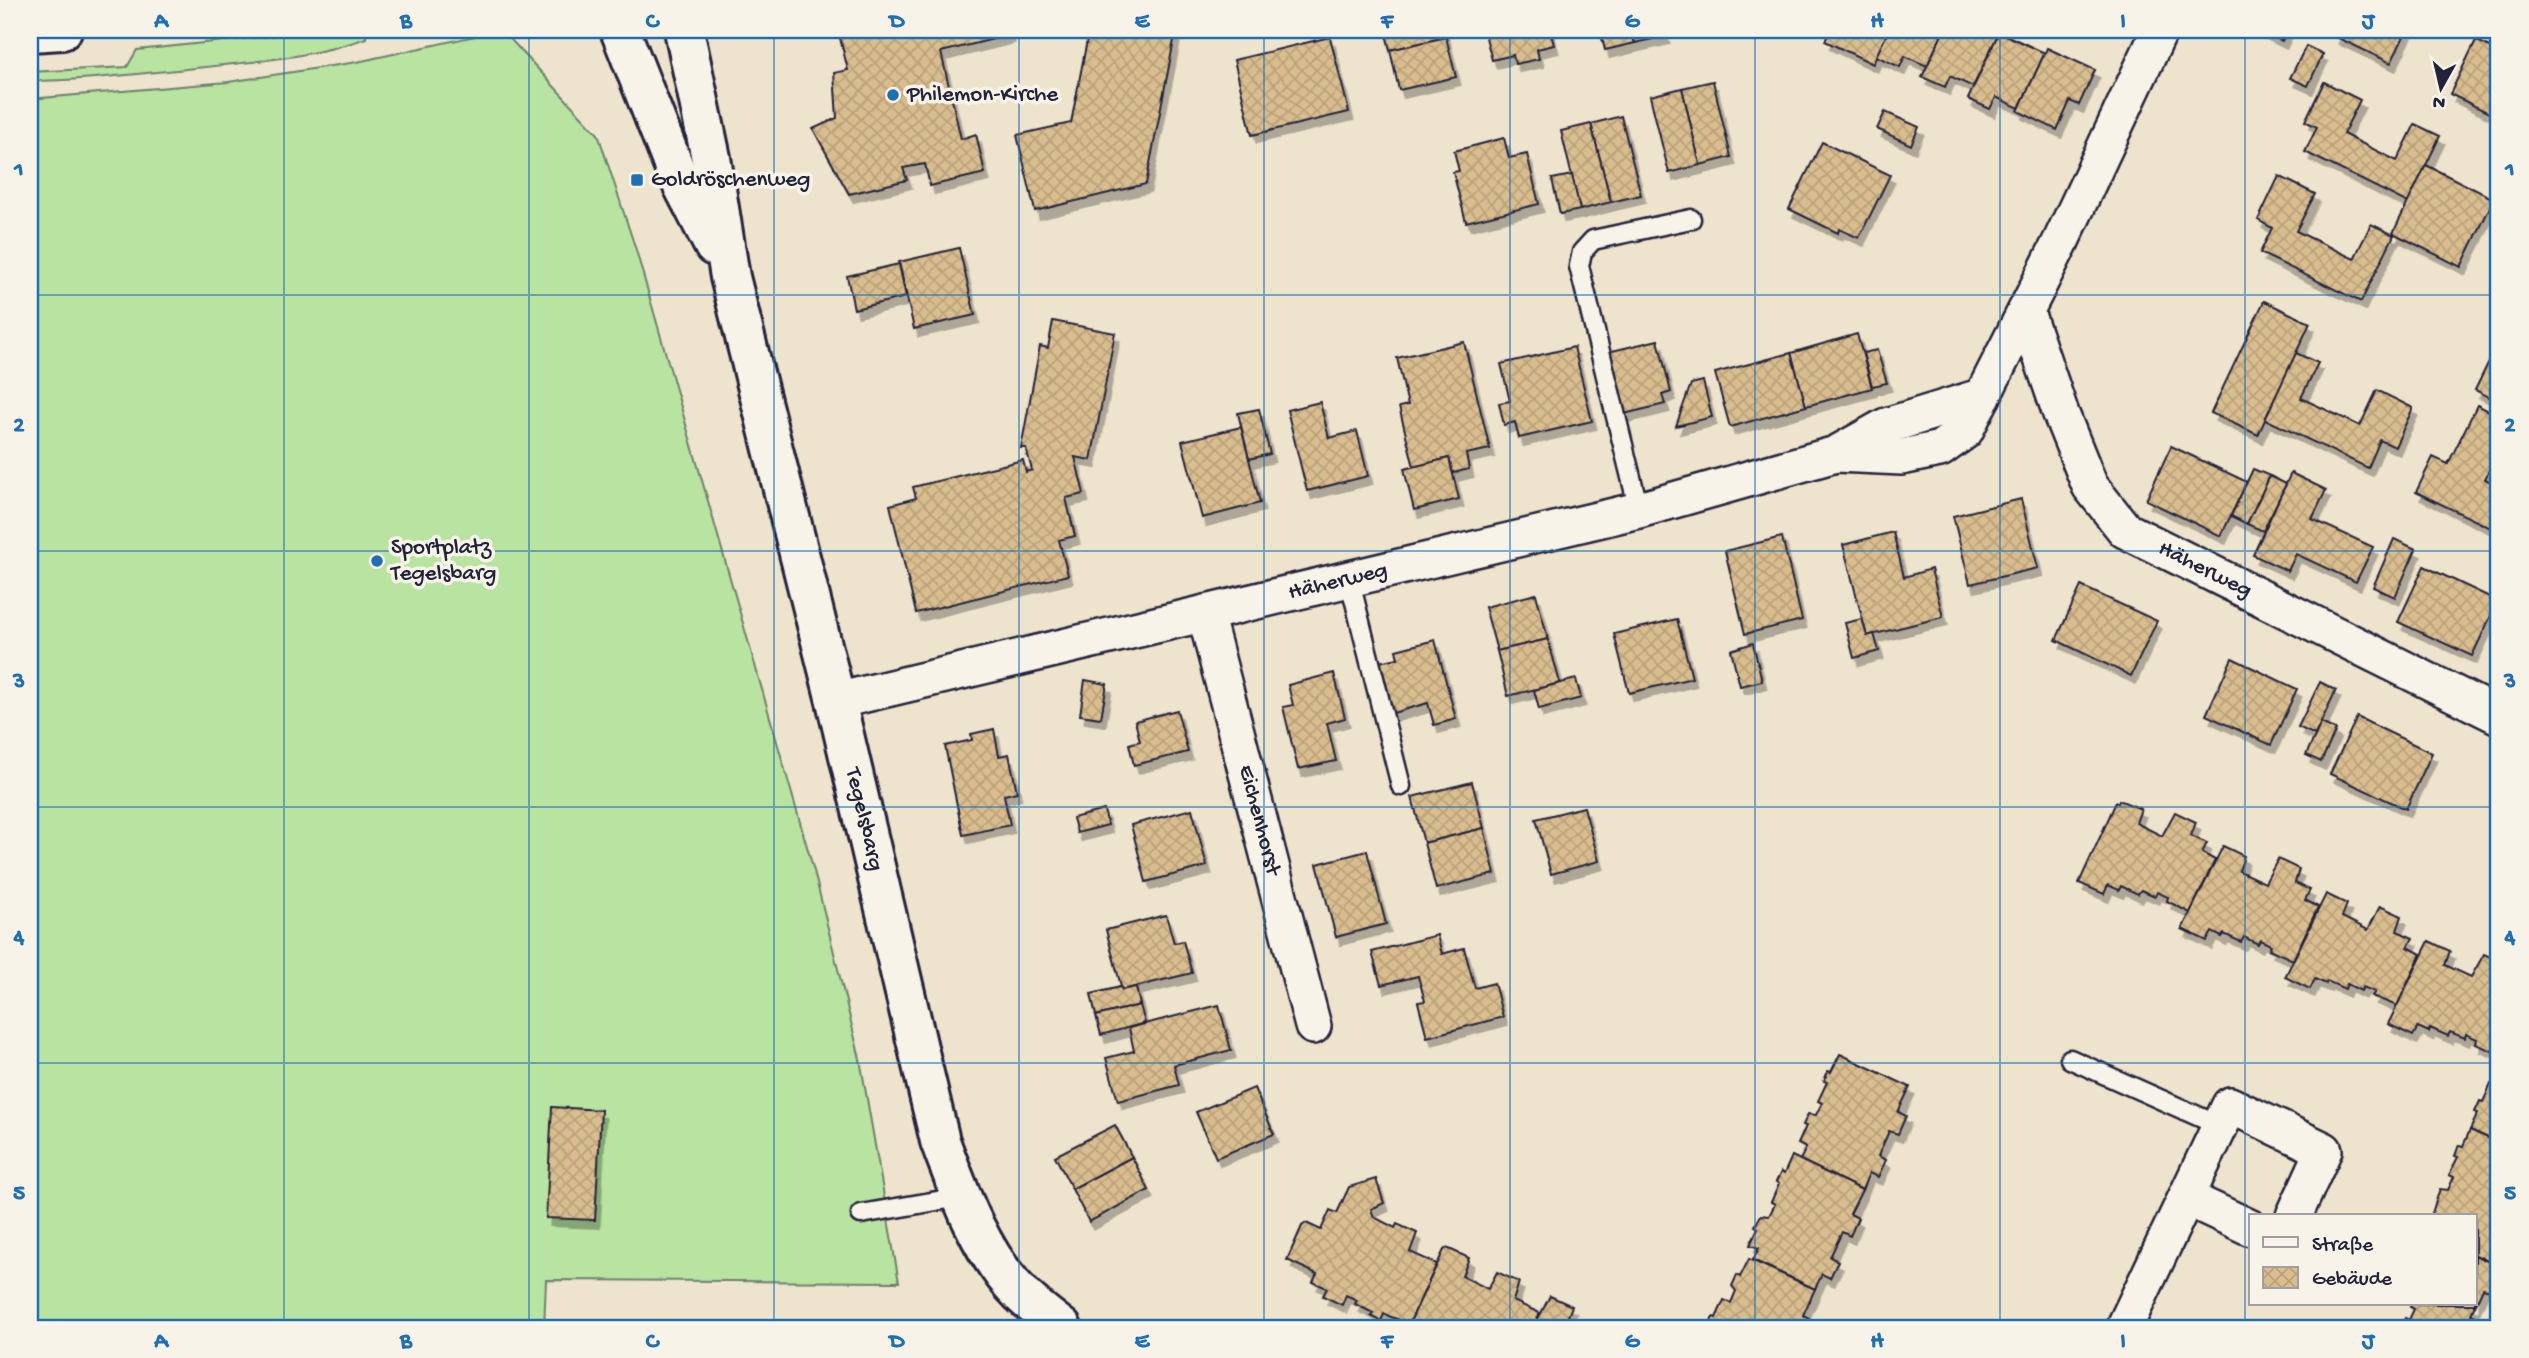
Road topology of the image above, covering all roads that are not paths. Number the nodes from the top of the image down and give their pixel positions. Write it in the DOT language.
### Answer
graph roads {
  1 [pos="62,30"];
  2 [pos="620,30"];
  3 [pos="684,30"];
  4 [pos="2160,30"];
  5 [pos="30,32"];
  6 [pos="1691,219"];
  7 [pos="730,277"];
  8 [pos="2026,312"];
  9 [pos="1639,510"];
  10 [pos="1349,578"];
  11 [pos="1205,612"];
  12 [pos="836,701"];
  13 [pos="2499,716"];
  14 [pos="1401,786"];
  15 [pos="1313,1026"];
  16 [pos="2070,1059"];
  17 [pos="2220,1126"];
  18 [pos="960,1198"];
  19 [pos="2187,1198"];
  20 [pos="861,1214"];
  21 [pos="2295,1214"];
  22 [pos="2249,1227"];
  23 [pos="1062,1328"];
  24 [pos="2124,1328"];
  1 -- 5 [label="street"];
  2 -- 7 [label="street, Tegelsbarg"];
  3 -- 7 [label="street, Tegelsbarg"];
  4 -- 8 [label="street, Häherweg"];
  6 -- 9 [label="lane"];
  7 -- 12 [label="street, Tegelsbarg"];
  8 -- 9 [label="street, Häherweg"];
  8 -- 13 [label="street, Häherweg"];
  9 -- 10 [label="street, Häherweg"];
  10 -- 11 [label="street, Häherweg"];
  10 -- 14 [label="lane"];
  11 -- 12 [label="street, Häherweg"];
  11 -- 15 [label="street, Eichenhorst"];
  12 -- 18 [label="street, Tegelsbarg"];
  16 -- 17 [label="lane"];
  17 -- 19 [label="street"];
  17 -- 21 [label="street"];
  18 -- 20 [label="lane"];
  18 -- 23 [label="street, Tegelsbarg"];
  19 -- 22 [label="street"];
  19 -- 24 [label="street"];
}
